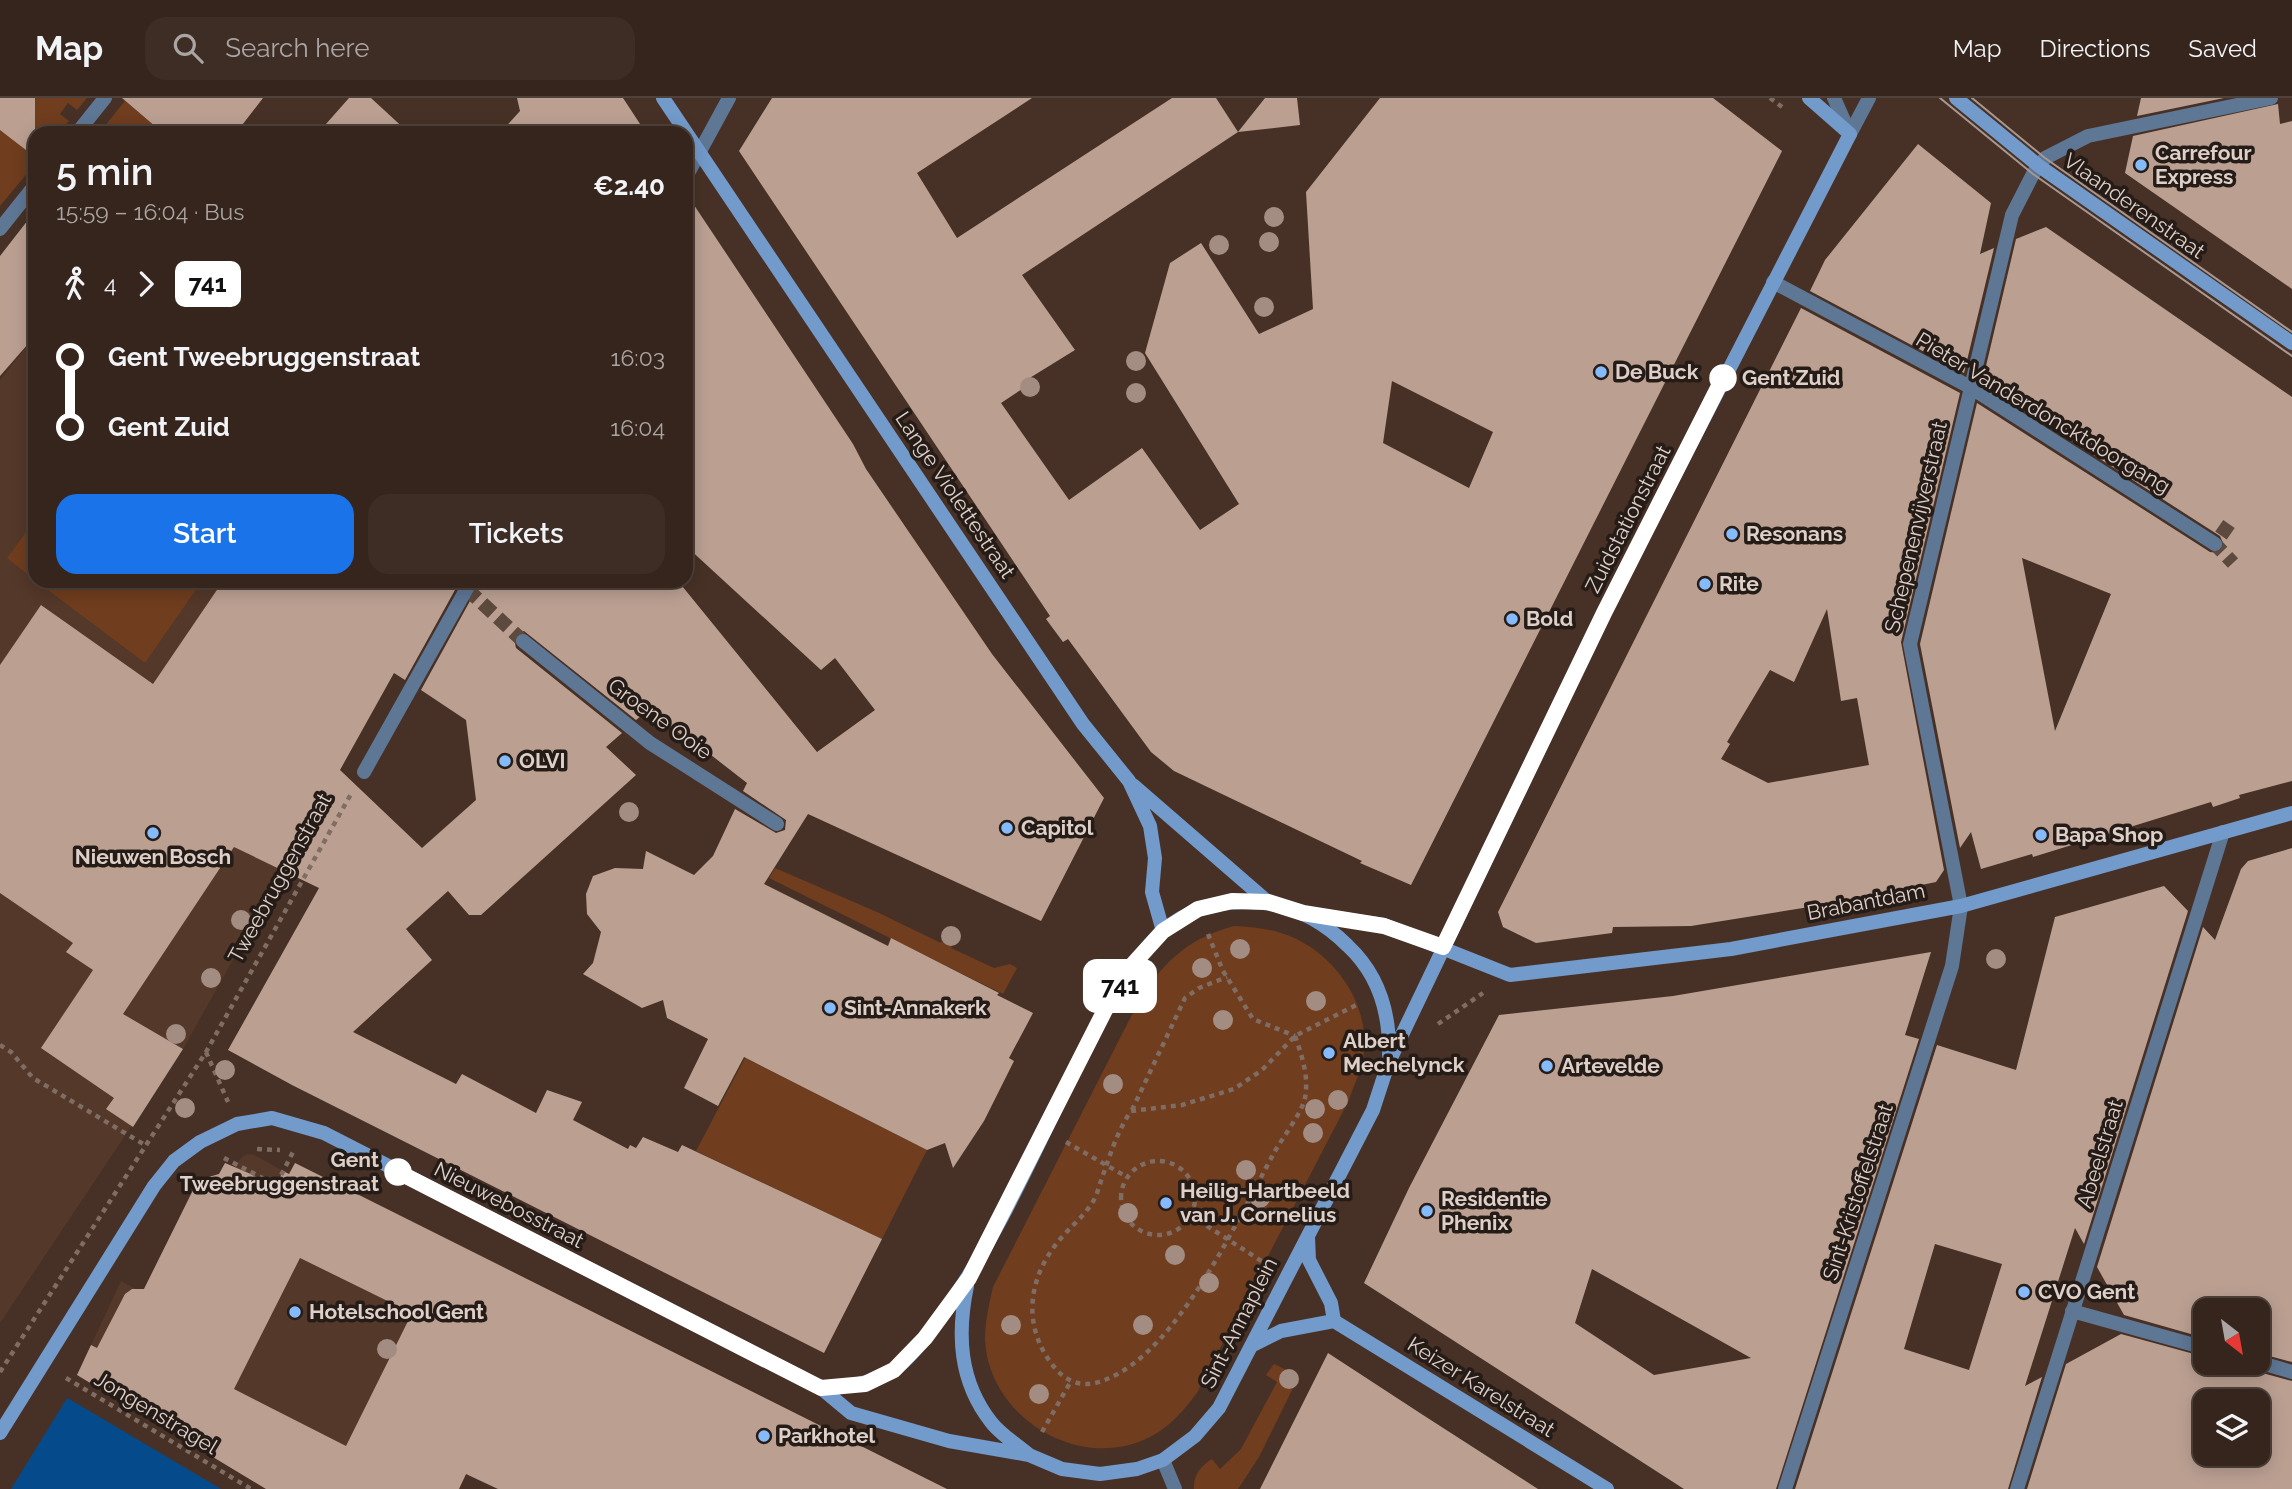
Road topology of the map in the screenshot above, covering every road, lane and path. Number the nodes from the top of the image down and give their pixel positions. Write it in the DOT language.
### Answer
graph roads {
  1 [pos="105,98"];
  2 [pos="663,98"];
  3 [pos="729,98"];
  4 [pos="1809,98"];
  5 [pos="1834,98"];
  6 [pos="1869,98"];
  7 [pos="1956,98"];
  8 [pos="2270,98"];
  9 [pos="83,126"];
  10 [pos="682,126"];
  11 [pos="1850,134"];
  12 [pos="693,143"];
  13 [pos="699,152"];
  14 [pos="693,164"];
  15 [pos="2039,166"];
  16 [pos="28,194"];
  17 [pos="0,229"];
  18 [pos="1773,282"];
  19 [pos="2292,343"];
  20 [pos="1970,387"];
  21 [pos="2215,544"];
  22 [pos="467,588"];
  23 [pos="523,641"];
  24 [pos="364,772"];
  25 [pos="1129,781"];
  26 [pos="2292,813"];
  27 [pos="777,824"];
  28 [pos="2223,831"];
  29 [pos="1268,902"];
  30 [pos="1961,906"];
  31 [pos="1198,909"];
  32 [pos="1303,913"];
  33 [pos="1163,931"];
  34 [pos="1443,947"];
  35 [pos="1510,975"];
  36 [pos="1227,977"];
  37 [pos="1381,997"];
  38 [pos="1435,1026"];
  39 [pos="1295,1036"];
  40 [pos="0,1045"];
  41 [pos="206,1052"];
  42 [pos="1388,1064"];
  43 [pos="1131,1111"];
  44 [pos="237,1124"];
  45 [pos="1044,1130"];
  46 [pos="324,1133"];
  47 [pos="145,1145"];
  48 [pos="293,1151"];
  49 [pos="246,1152"];
  50 [pos="236,1154"];
  51 [pos="224,1157"];
  52 [pos="215,1162"];
  53 [pos="1106,1166"];
  54 [pos="130,1169"];
  55 [pos="1127,1177"];
  56 [pos="154,1186"];
  57 [pos="1190,1215"];
  58 [pos="1308,1236"];
  59 [pos="1228,1240"];
  60 [pos="1287,1277"];
  61 [pos="969,1278"];
  62 [pos="2072,1311"];
  63 [pos="1334,1321"];
  64 [pos="1253,1345"];
  65 [pos="2193,1345"];
  66 [pos="2270,1365"];
  67 [pos="41,1370"];
  68 [pos="2292,1371"];
  69 [pos="0,1372"];
  70 [pos="1071,1381"];
  71 [pos="821,1388"];
  72 [pos="0,1433"];
  73 [pos="1029,1455"];
  74 [pos="1163,1460"];
  75 [pos="251,1489"];
  76 [pos="1175,1489"];
  77 [pos="1607,1489"];
  78 [pos="1785,1489"];
  79 [pos="2017,1489"];
  1 -- 9 [label="street"];
  2 -- 10 [label="street, Lange Violettestraat"];
  3 -- 13 [label="street"];
  4 -- 11 [label="street"];
  5 -- 11 [label="street"];
  6 -- 11 [label="street, Zuidstationstraat"];
  7 -- 15 [label="street, Vlaanderenstraat"];
  8 -- 15 [label="street"];
  11 -- 18 [label="street, Zuidstationstraat"];
  12 -- 13 [label="street, Lange Violettestraat"];
  13 -- 14 [label="street"];
  13 -- 25 [label="street, Lange Violettestraat"];
  15 -- 19 [label="street, Vlaanderenstraat"];
  15 -- 20 [label="street, Schepenenvijverstraat"];
  16 -- 17 [label="street"];
  18 -- 20 [label="street, Pieter Vanderdoncktdoorgang"];
  18 -- 34 [label="street, Zuidstationstraat"];
  20 -- 21 [label="street, Pieter Vanderdoncktdoorgang"];
  20 -- 30 [label="street, Schepenenvijverstraat"];
  22 -- 24 [label="street"];
  23 -- 27 [label="street, Groene Ooie"];
  24 -- 41 [label="path, Tweebruggenstraat"];
  25 -- 29 [label="street, Sint-Annaplein"];
  25 -- 33 [label="street, Lange Violettestraat"];
  26 -- 28 [label="street, Brabantdam"];
  28 -- 30 [label="street, Brabantdam"];
  28 -- 62 [label="street, Abeelstraat"];
  29 -- 31 [label="street, Sint-Annaplein"];
  29 -- 32 [label="street, Sint-Annaplein"];
  30 -- 35 [label="street, Brabantdam"];
  30 -- 78 [label="street, Sint-Kristoffelstraat"];
  31 -- 33 [label="street, Sint-Annaplein"];
  31 -- 36 [label="path"];
  32 -- 34 [label="street"];
  32 -- 37 [label="street, Sint-Annaplein"];
  33 -- 45 [label="street, Sint-Annaplein"];
  34 -- 35 [label="street, Brabantdam"];
  34 -- 42 [label="street, Sint-Annaplein"];
  35 -- 38 [label="path"];
  36 -- 39 [label="path"];
  36 -- 43 [label="path"];
  37 -- 39 [label="path"];
  37 -- 42 [label="street, Sint-Annaplein"];
  39 -- 43 [label="path"];
  39 -- 59 [label="path"];
  40 -- 47 [label="path"];
  41 -- 44 [label="path"];
  41 -- 47 [label="path, Tweebruggenstraat"];
  42 -- 58 [label="street, Sint-Annaplein"];
  43 -- 53 [label="path"];
  44 -- 46 [label="street, Nieuwebosstraat"];
  44 -- 56 [label="street, Nieuwebosstraat"];
  45 -- 53 [label="path"];
  45 -- 61 [label="street, Sint-Annaplein"];
  46 -- 48 [label="path"];
  46 -- 71 [label="street, Nieuwebosstraat"];
  47 -- 54 [label="path, Tweebruggenstraat"];
  48 -- 49 [label="path"];
  48 -- 51 [label="path"];
  50 -- 51 [label="path"];
  51 -- 52 [label="path"];
  53 -- 55 [label="path"];
  53 -- 70 [label="path"];
  54 -- 56 [label="path"];
  54 -- 69 [label="path, Tweebruggenstraat"];
  55 -- 57 [label="path"];
  55 -- 57 [label="path"];
  56 -- 67 [label="street"];
  57 -- 59 [label="path"];
  58 -- 60 [label="street, Sint-Annaplein"];
  58 -- 63 [label="street"];
  59 -- 60 [label="path"];
  59 -- 70 [label="path"];
  60 -- 64 [label="street, Sint-Annaplein"];
  61 -- 71 [label="street, Sint-Annaplein"];
  61 -- 73 [label="street, Sint-Annaplein"];
  62 -- 65 [label="street"];
  62 -- 79 [label="street, Abeelstraat"];
  63 -- 64 [label="street"];
  63 -- 77 [label="street, Keizer Karelstraat"];
  64 -- 74 [label="street, Sint-Annaplein"];
  66 -- 68 [label="street"];
  67 -- 72 [label="street"];
  67 -- 75 [label="path, Jongenstragel"];
  70 -- 73 [label="path"];
  71 -- 73 [label="street, Sint-Annaplein"];
  73 -- 74 [label="street, Sint-Annaplein"];
  74 -- 76 [label="street"];
}
